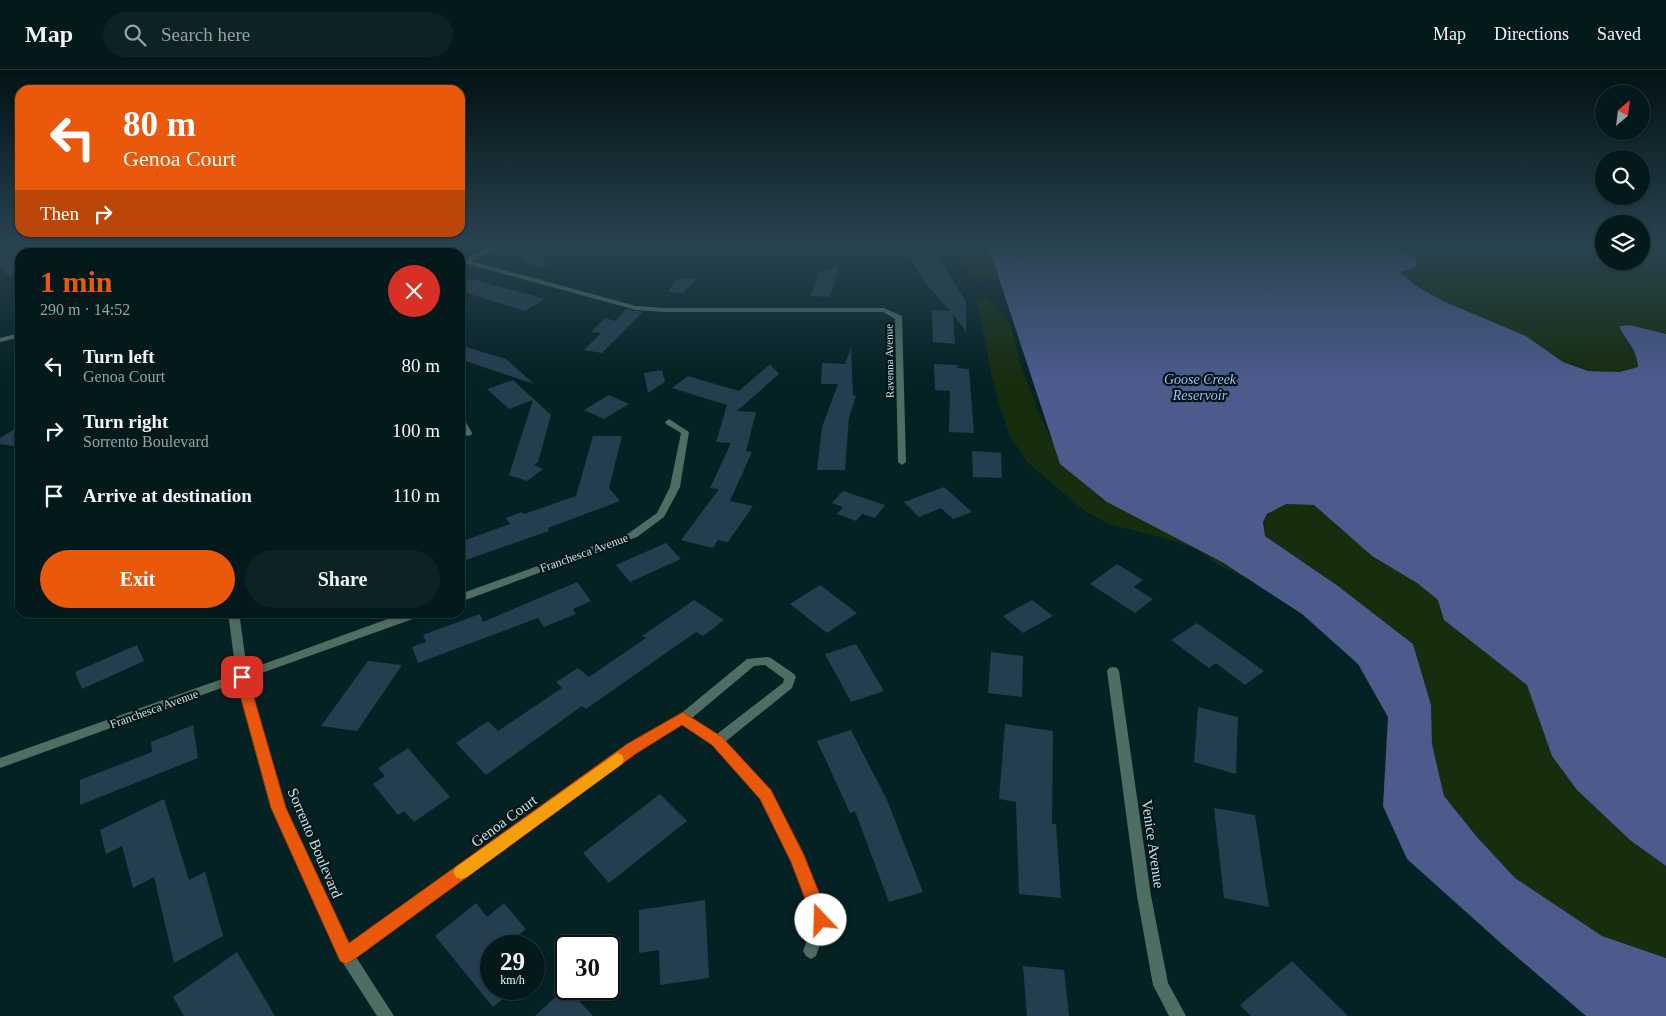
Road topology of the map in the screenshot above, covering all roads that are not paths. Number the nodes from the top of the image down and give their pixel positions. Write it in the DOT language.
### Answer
graph roads {
  1 [pos="561,288"];
  2 [pos="15,336"];
  3 [pos="0,340"];
  4 [pos="669,422"];
  5 [pos="465,428"];
  6 [pos="468,433"];
  7 [pos="902,462"];
  8 [pos="465,596"];
  9 [pos="234,618"];
  10 [pos="404,618"];
  11 [pos="1113,671"];
  12 [pos="242,677"];
  13 [pos="683,718"];
  14 [pos="717,741"];
  15 [pos="0,763"];
  16 [pos="811,951"];
  17 [pos="346,955"];
  18 [pos="386,1016"];
  19 [pos="1178,1016"];
  1 -- 7 [label="street, Ravenna Avenue"];
  2 -- 3 [label="street"];
  4 -- 8 [label="street, Franchesca Avenue"];
  5 -- 6 [label="street"];
  9 -- 12 [label="street, Sorrento Boulevard"];
  10 -- 12 [label="street, Franchesca Avenue"];
  11 -- 19 [label="street, Venice Avenue"];
  12 -- 15 [label="street, Franchesca Avenue"];
  12 -- 17 [label="street, Sorrento Boulevard"];
  13 -- 14 [label="street"];
  13 -- 14 [label="street, Genoa Court"];
  13 -- 17 [label="street, Genoa Court"];
  14 -- 16 [label="street"];
  17 -- 18 [label="street, Sorrento Boulevard"];
}
